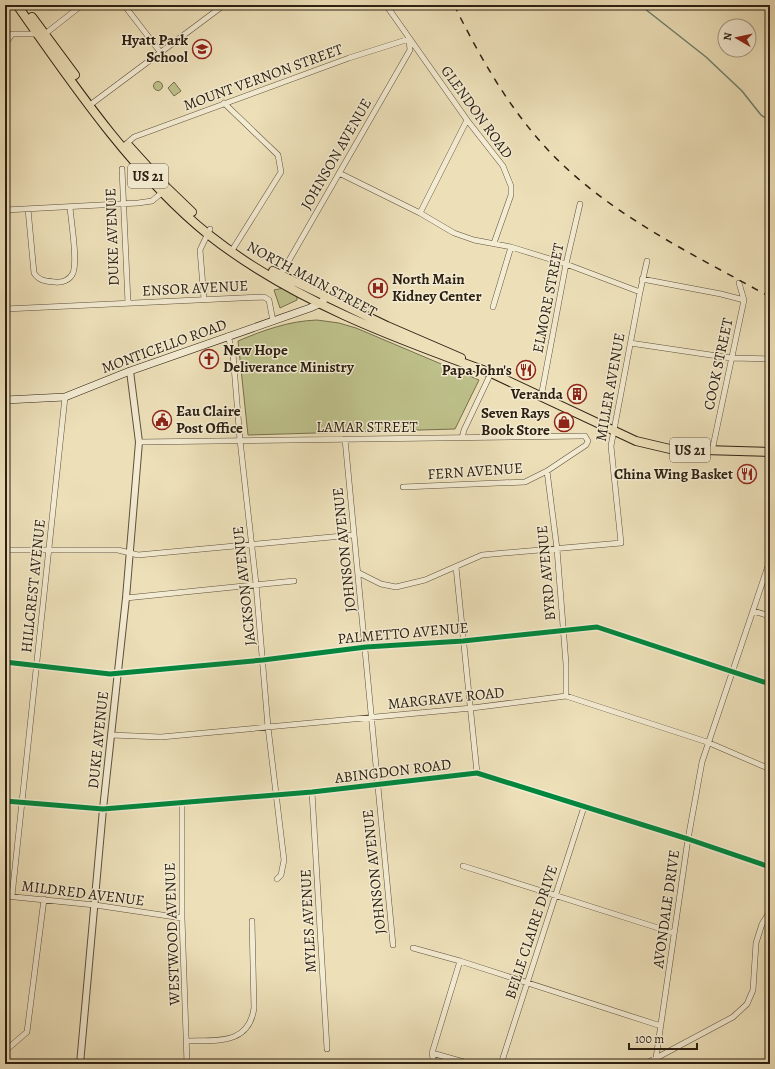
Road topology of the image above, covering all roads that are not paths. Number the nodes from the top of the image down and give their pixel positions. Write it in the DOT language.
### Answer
graph roads {
  1 [pos="17,5"];
  2 [pos="23,5"];
  3 [pos="82,5"];
  4 [pos="124,5"];
  5 [pos="224,5"];
  6 [pos="386,5"];
  7 [pos="41,34"];
  8 [pos="409,39"];
  9 [pos="5,40"];
  10 [pos="161,53"];
  11 [pos="92,103"];
  12 [pos="224,103"];
  13 [pos="467,120"];
  14 [pos="125,146"];
  15 [pos="122,169"];
  16 [pos="339,173"];
  17 [pos="165,190"];
  18 [pos="123,204"];
  19 [pos="580,204"];
  20 [pos="70,207"];
  21 [pos="28,209"];
  22 [pos="5,210"];
  23 [pos="420,213"];
  24 [pos="209,232"];
  25 [pos="494,243"];
  26 [pos="511,247"];
  27 [pos="233,250"];
  28 [pos="647,261"];
  29 [pos="566,264"];
  30 [pos="279,278"];
  31 [pos="642,279"];
  32 [pos="739,283"];
  33 [pos="640,292"];
  34 [pos="204,299"];
  35 [pos="323,300"];
  36 [pos="744,300"];
  37 [pos="128,303"];
  38 [pos="493,307"];
  39 [pos="5,309"];
  40 [pos="273,321"];
  41 [pos="228,336"];
  42 [pos="630,343"];
  43 [pos="731,358"];
  44 [pos="770,359"];
  45 [pos="130,370"];
  46 [pos="488,372"];
  47 [pos="541,397"];
  48 [pos="65,398"];
  49 [pos="5,400"];
  50 [pos="613,430"];
  51 [pos="462,438"];
  52 [pos="345,439"];
  53 [pos="240,440"];
  54 [pos="139,442"];
  55 [pos="586,445"];
  56 [pos="712,451"];
  57 [pos="770,452"];
  58 [pos="546,472"];
  59 [pos="404,487"];
  60 [pos="353,535"];
  61 [pos="252,544"];
  62 [pos="557,549"];
  63 [pos="5,550"];
  64 [pos="49,550"];
  65 [pos="130,554"];
  66 [pos="770,560"];
  67 [pos="456,567"];
  68 [pos="359,573"];
  69 [pos="294,581"];
  70 [pos="256,584"];
  71 [pos="126,598"];
  72 [pos="753,612"];
  73 [pos="770,616"];
  74 [pos="563,630"];
  75 [pos="463,641"];
  76 [pos="366,647"];
  77 [pos="263,660"];
  78 [pos="5,662"];
  79 [pos="37,666"];
  80 [pos="733,671"];
  81 [pos="118,673"];
  82 [pos="770,684"];
  83 [pos="566,696"];
  84 [pos="472,708"];
  85 [pos="371,718"];
  86 [pos="268,727"];
  87 [pos="111,735"];
  88 [pos="708,742"];
  89 [pos="770,769"];
  90 [pos="477,773"];
  91 [pos="378,785"];
  92 [pos="312,792"];
  93 [pos="276,795"];
  94 [pos="5,801"];
  95 [pos="22,802"];
  96 [pos="182,803"];
  97 [pos="584,807"];
  98 [pos="103,809"];
  99 [pos="688,839"];
  100 [pos="462,866"];
  101 [pos="770,867"];
  102 [pos="277,879"];
  103 [pos="556,895"];
  104 [pos="5,896"];
  105 [pos="12,896"];
  106 [pos="44,900"];
  107 [pos="95,905"];
  108 [pos="770,912"];
  109 [pos="182,918"];
  110 [pos="252,921"];
  111 [pos="674,933"];
  112 [pos="394,945"];
  113 [pos="413,948"];
  114 [pos="460,961"];
  115 [pos="527,984"];
  116 [pos="661,1026"];
  117 [pos="188,1041"];
  118 [pos="327,1049"];
  119 [pos="5,1051"];
  120 [pos="432,1053"];
  121 [pos="656,1058"];
  122 [pos="80,1064"];
  123 [pos="187,1064"];
  124 [pos="434,1064"];
  125 [pos="471,1064"];
  126 [pos="501,1064"];
  127 [pos="645,1064"];
  1 -- 7 [label="main road, NORTH MAIN STREET / US 21"];
  2 -- 7 [label="main road, NORTH MAIN STREET / US 21"];
  3 -- 7 [label="street"];
  4 -- 10 [label="street"];
  5 -- 10 [label="street"];
  6 -- 8 [label="street, GLENDON ROAD"];
  7 -- 9 [label="street"];
  7 -- 11 [label="main road, NORTH MAIN STREET / US 21"];
  8 -- 12 [label="street, MOUNT VERNON STREET"];
  8 -- 13 [label="street, GLENDON ROAD"];
  8 -- 16 [label="street, JOHNSON AVENUE"];
  10 -- 11 [label="street"];
  11 -- 14 [label="main road, NORTH MAIN STREET / US 21"];
  12 -- 14 [label="street, MOUNT VERNON STREET"];
  12 -- 27 [label="street"];
  13 -- 23 [label="street"];
  13 -- 25 [label="street, GLENDON ROAD"];
  14 -- 17 [label="main road, NORTH MAIN STREET / US 21"];
  15 -- 18 [label="street, DUKE AVENUE"];
  16 -- 23 [label="street"];
  16 -- 30 [label="street, JOHNSON AVENUE"];
  17 -- 18 [label="street"];
  17 -- 24 [label="main road, NORTH MAIN STREET / US 21"];
  18 -- 20 [label="street"];
  18 -- 37 [label="street, DUKE AVENUE"];
  19 -- 29 [label="street, ELMORE STREET"];
  20 -- 21 [label="street"];
  20 -- 21 [label="street"];
  21 -- 22 [label="street"];
  23 -- 25 [label="street"];
  24 -- 27 [label="main road, NORTH MAIN STREET / US 21"];
  24 -- 34 [label="street"];
  25 -- 26 [label="street"];
  26 -- 29 [label="street"];
  26 -- 38 [label="street"];
  27 -- 30 [label="main road, NORTH MAIN STREET / US 21"];
  28 -- 31 [label="street, MILLER AVENUE"];
  29 -- 33 [label="street"];
  29 -- 47 [label="street, ELMORE STREET"];
  30 -- 35 [label="main road, NORTH MAIN STREET / US 21"];
  31 -- 33 [label="street, MILLER AVENUE"];
  31 -- 36 [label="street"];
  32 -- 36 [label="street, COOK STREET"];
  33 -- 42 [label="street, MILLER AVENUE"];
  34 -- 37 [label="street, ENSOR AVENUE"];
  34 -- 40 [label="street, ENSOR AVENUE"];
  35 -- 40 [label="main road, MONTICELLO ROAD"];
  35 -- 46 [label="main road, NORTH MAIN STREET / US 21"];
  36 -- 43 [label="street, COOK STREET"];
  37 -- 39 [label="street, ENSOR AVENUE"];
  40 -- 41 [label="main road, MONTICELLO ROAD"];
  41 -- 45 [label="main road, MONTICELLO ROAD"];
  41 -- 53 [label="street, JACKSON AVENUE"];
  42 -- 43 [label="street"];
  42 -- 50 [label="street, MILLER AVENUE"];
  43 -- 44 [label="street"];
  43 -- 56 [label="street, COOK STREET"];
  45 -- 48 [label="main road, MONTICELLO ROAD"];
  45 -- 54 [label="street, DUKE AVENUE"];
  46 -- 47 [label="main road, NORTH MAIN STREET / US 21"];
  46 -- 51 [label="street"];
  47 -- 50 [label="main road, NORTH MAIN STREET / US 21"];
  48 -- 49 [label="main road, MONTICELLO ROAD"];
  48 -- 64 [label="street, HILLCREST AVENUE"];
  50 -- 56 [label="main road, NORTH MAIN STREET / US 21"];
  50 -- 62 [label="street, MILLER AVENUE"];
  51 -- 52 [label="street, LAMAR STREET"];
  51 -- 55 [label="street, LAMAR STREET"];
  52 -- 53 [label="street, LAMAR STREET"];
  52 -- 60 [label="street, JOHNSON AVENUE"];
  53 -- 54 [label="street, LAMAR STREET"];
  53 -- 61 [label="street, JACKSON AVENUE"];
  54 -- 65 [label="street, DUKE AVENUE"];
  55 -- 58 [label="street, FERN AVENUE"];
  56 -- 57 [label="main road, NORTH MAIN STREET / US 21"];
  58 -- 59 [label="street, FERN AVENUE"];
  58 -- 62 [label="street, BYRD AVENUE"];
  60 -- 61 [label="street"];
  60 -- 68 [label="street, JOHNSON AVENUE"];
  61 -- 65 [label="street"];
  61 -- 70 [label="street, JACKSON AVENUE"];
  62 -- 67 [label="street"];
  62 -- 74 [label="street, BYRD AVENUE"];
  63 -- 64 [label="street"];
  64 -- 65 [label="street"];
  64 -- 79 [label="street, HILLCREST AVENUE"];
  65 -- 71 [label="street, DUKE AVENUE"];
  66 -- 72 [label="street, AVONDALE DRIVE"];
  67 -- 68 [label="street"];
  67 -- 75 [label="street"];
  68 -- 76 [label="street, JOHNSON AVENUE"];
  69 -- 70 [label="street"];
  70 -- 71 [label="street"];
  70 -- 77 [label="street, JACKSON AVENUE"];
  71 -- 81 [label="street, DUKE AVENUE"];
  72 -- 73 [label="street"];
  72 -- 80 [label="street, AVONDALE DRIVE"];
  74 -- 75 [label="street, PALMETTO AVENUE"];
  74 -- 80 [label="street, PALMETTO AVENUE"];
  74 -- 83 [label="street, BYRD AVENUE"];
  75 -- 76 [label="street, PALMETTO AVENUE"];
  75 -- 84 [label="street"];
  76 -- 77 [label="street, PALMETTO AVENUE"];
  76 -- 85 [label="street, JOHNSON AVENUE"];
  77 -- 81 [label="street, PALMETTO AVENUE"];
  77 -- 86 [label="street, JACKSON AVENUE"];
  78 -- 79 [label="street, PALMETTO AVENUE"];
  79 -- 81 [label="street, PALMETTO AVENUE"];
  79 -- 95 [label="street, HILLCREST AVENUE"];
  80 -- 82 [label="street, PALMETTO AVENUE"];
  80 -- 88 [label="street, AVONDALE DRIVE"];
  81 -- 87 [label="street, DUKE AVENUE"];
  83 -- 84 [label="street, MARGRAVE ROAD"];
  83 -- 88 [label="street, MARGRAVE ROAD"];
  84 -- 85 [label="street, MARGRAVE ROAD"];
  84 -- 90 [label="street"];
  85 -- 86 [label="street, MARGRAVE ROAD"];
  85 -- 91 [label="street, JOHNSON AVENUE"];
  86 -- 87 [label="street, MARGRAVE ROAD"];
  86 -- 93 [label="street, JACKSON AVENUE"];
  87 -- 98 [label="street, DUKE AVENUE"];
  88 -- 89 [label="street, MARGRAVE ROAD"];
  88 -- 99 [label="street, AVONDALE DRIVE"];
  90 -- 91 [label="street, ABINGDON ROAD"];
  90 -- 97 [label="street, ABINGDON ROAD"];
  91 -- 92 [label="street, ABINGDON ROAD"];
  91 -- 112 [label="street, JOHNSON AVENUE"];
  92 -- 93 [label="street, ABINGDON ROAD"];
  92 -- 118 [label="street, MYLES AVENUE"];
  93 -- 96 [label="street, ABINGDON ROAD"];
  93 -- 102 [label="street, JACKSON AVENUE"];
  94 -- 95 [label="street, ABINGDON ROAD"];
  95 -- 98 [label="street, ABINGDON ROAD"];
  95 -- 105 [label="street, HILLCREST AVENUE"];
  96 -- 98 [label="street, ABINGDON ROAD"];
  96 -- 109 [label="street, WESTWOOD AVENUE"];
  97 -- 99 [label="street, ABINGDON ROAD"];
  97 -- 103 [label="street, BELLE CLAIRE DRIVE"];
  98 -- 107 [label="street, DUKE AVENUE"];
  99 -- 101 [label="street, ABINGDON ROAD"];
  99 -- 111 [label="street, AVONDALE DRIVE"];
  100 -- 103 [label="street"];
  103 -- 111 [label="street"];
  103 -- 115 [label="street, BELLE CLAIRE DRIVE"];
  104 -- 105 [label="street, MILDRED AVENUE"];
  105 -- 106 [label="street, MILDRED AVENUE"];
  106 -- 107 [label="street, MILDRED AVENUE"];
  106 -- 119 [label="street"];
  107 -- 109 [label="street, MILDRED AVENUE"];
  107 -- 122 [label="street, DUKE AVENUE"];
  108 -- 121 [label="street"];
  109 -- 117 [label="street, WESTWOOD AVENUE"];
  110 -- 117 [label="street"];
  111 -- 116 [label="street, AVONDALE DRIVE"];
  113 -- 114 [label="street"];
  114 -- 115 [label="street"];
  114 -- 120 [label="street"];
  115 -- 116 [label="street"];
  115 -- 126 [label="street, BELLE CLAIRE DRIVE"];
  116 -- 121 [label="street, AVONDALE DRIVE"];
  117 -- 123 [label="street, WESTWOOD AVENUE"];
  120 -- 124 [label="street"];
  120 -- 125 [label="street"];
  121 -- 127 [label="street"];
}
